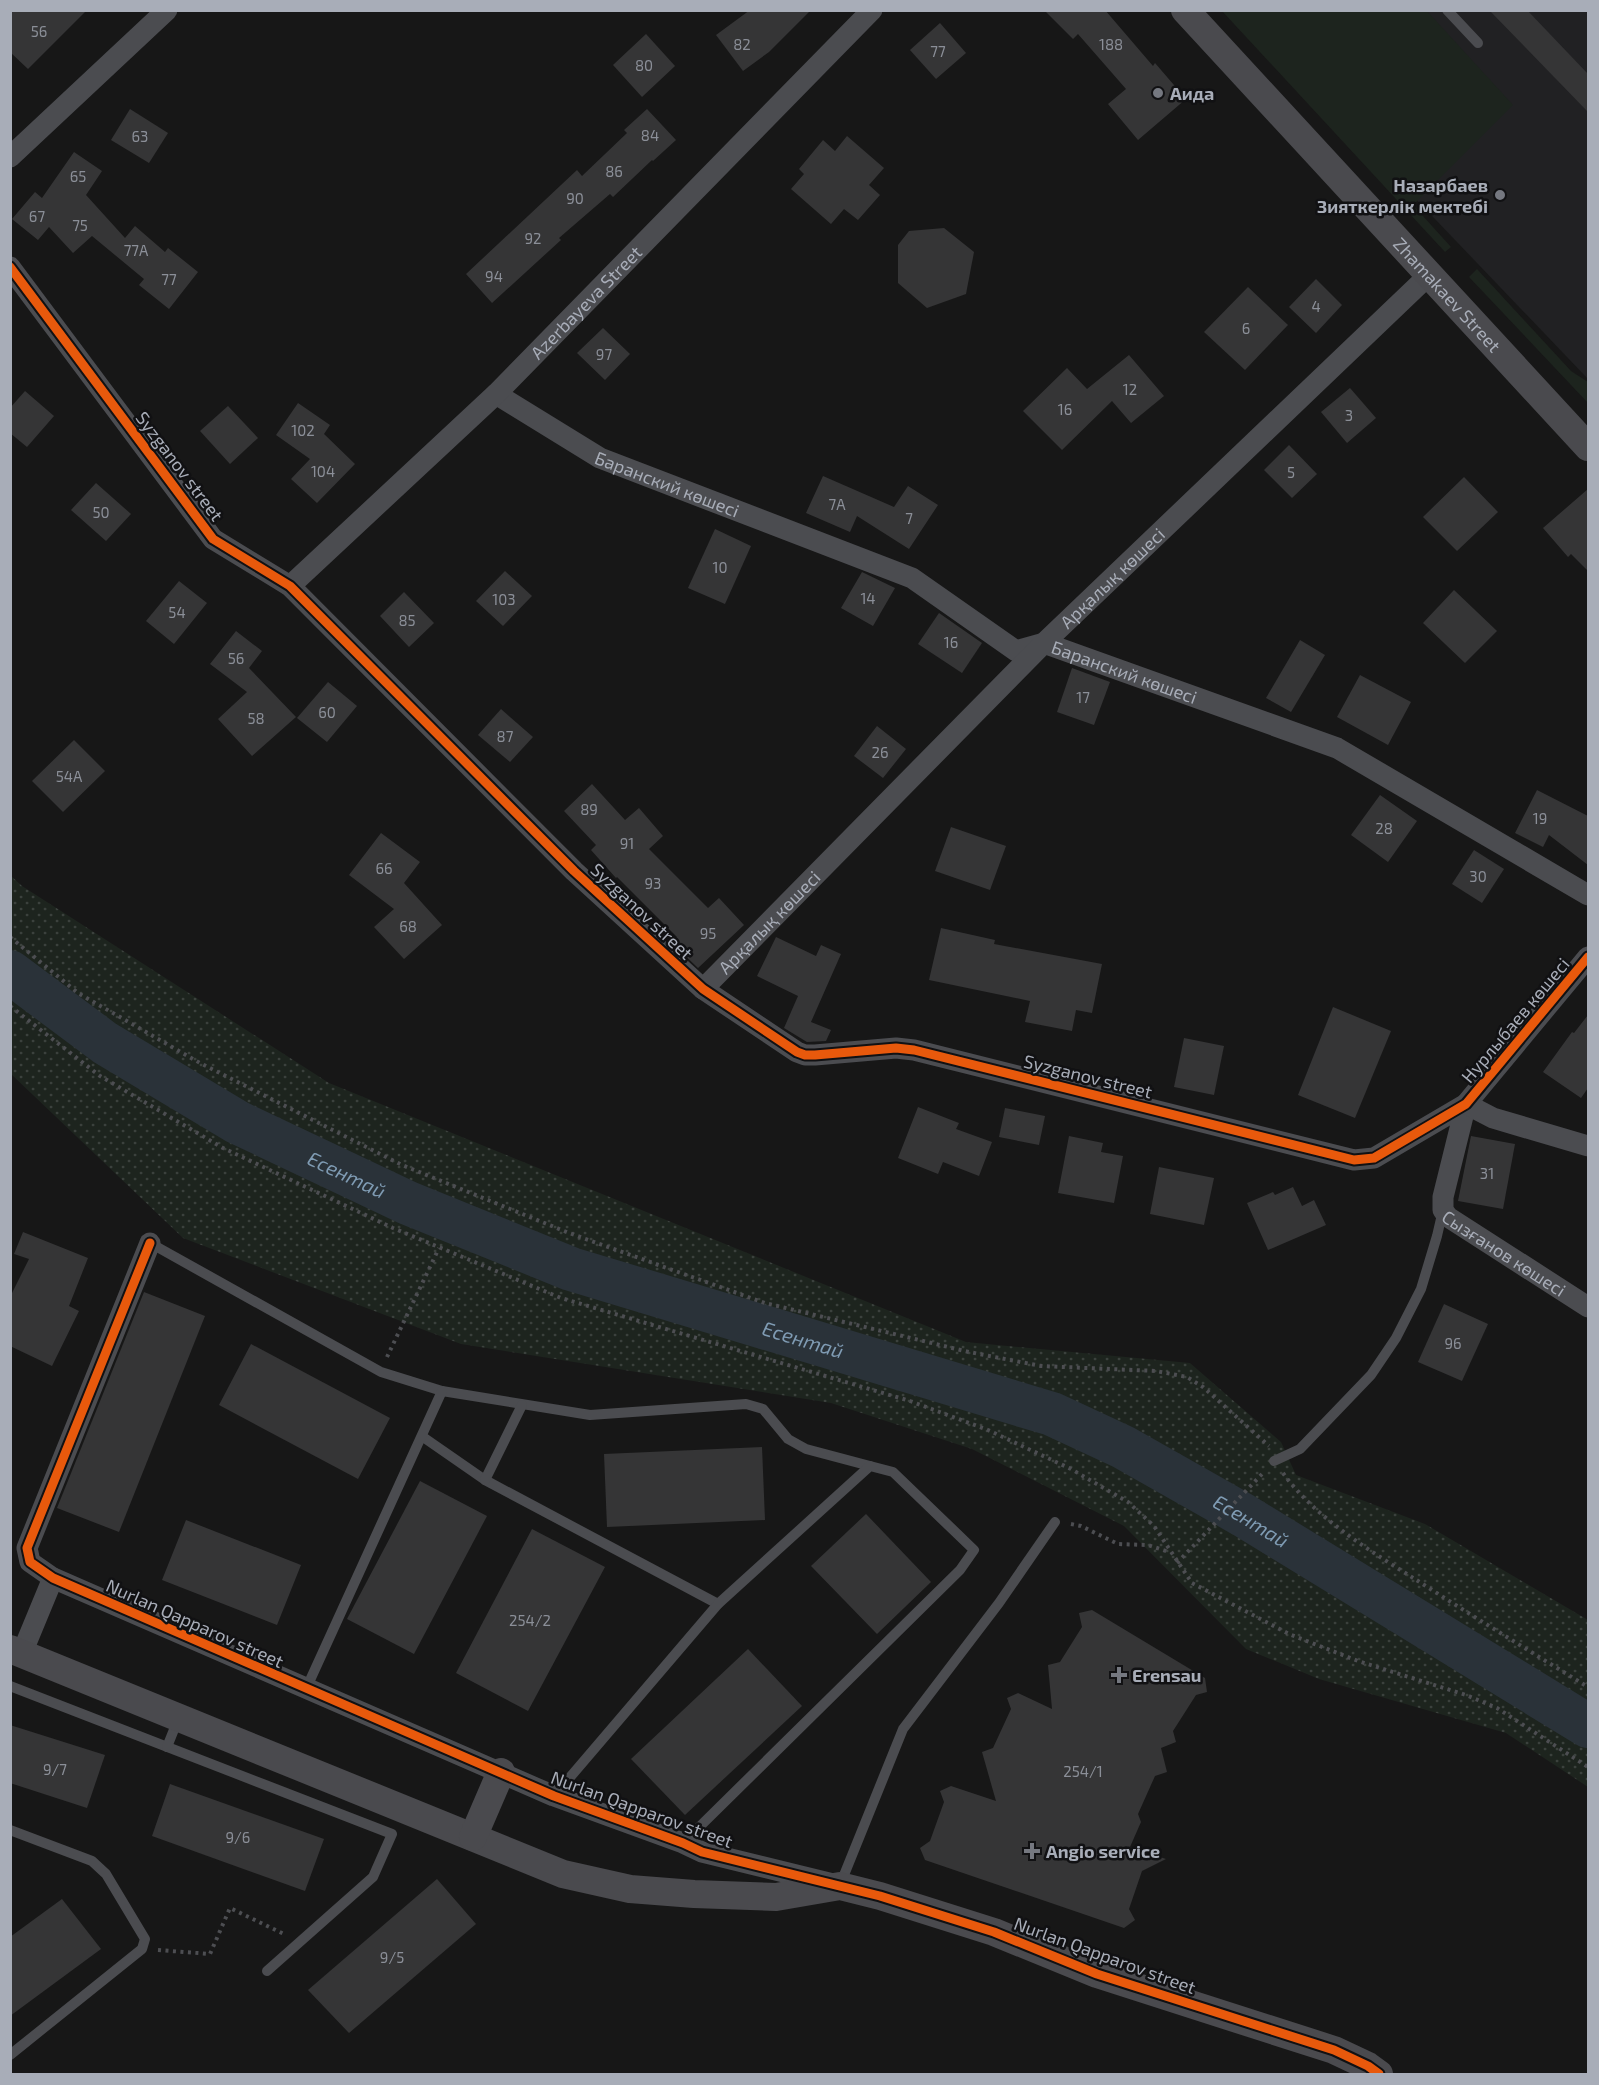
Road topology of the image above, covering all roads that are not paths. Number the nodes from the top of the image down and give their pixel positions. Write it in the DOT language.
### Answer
graph roads {
  1 [pos="167,10"];
  2 [pos="872,10"];
  3 [pos="1185,10"];
  4 [pos="1447,10"];
  5 [pos="1478,43"];
  6 [pos="10,157"];
  7 [pos="10,267"];
  8 [pos="1429,275"];
  9 [pos="496,394"];
  10 [pos="1588,447"];
  11 [pos="290,586"];
  12 [pos="1044,643"];
  13 [pos="1588,895"];
  14 [pos="1588,957"];
  15 [pos="703,989"];
  16 [pos="1466,1104"];
  17 [pos="1588,1146"];
  18 [pos="1443,1210"];
  19 [pos="150,1243"];
  20 [pos="1588,1307"];
  21 [pos="442,1391"];
  22 [pos="522,1405"];
  23 [pos="423,1437"];
  24 [pos="1274,1461"];
  25 [pos="870,1466"];
  26 [pos="485,1480"];
  27 [pos="1056,1522"];
  28 [pos="53,1578"];
  29 [pos="718,1605"];
  30 [pos="16,1651"];
  31 [pos="10,1686"];
  32 [pos="306,1689"];
  33 [pos="179,1717"];
  34 [pos="167,1747"];
  35 [pos="501,1772"];
  36 [pos="554,1796"];
  37 [pos="10,1830"];
  38 [pos="473,1837"];
  39 [pos="683,1844"];
  40 [pos="840,1886"];
  41 [pos="267,1971"];
  42 [pos="10,2055"];
  43 [pos="1379,2074"];
  1 -- 6 [label="street"];
  2 -- 9 [label="street, Azerbayeva Street"];
  3 -- 8 [label="street, Zhamakaev Street"];
  4 -- 5 [label="lane"];
  7 -- 11 [label="street, Syzganov street"];
  8 -- 10 [label="street, Zhamakaev Street"];
  8 -- 12 [label="street, Арқалық көшесі"];
  9 -- 11 [label="street, Azerbayeva Street"];
  9 -- 12 [label="street, Баранский көшесі"];
  11 -- 15 [label="street, Syzganov street"];
  12 -- 13 [label="street, Баранский көшесі"];
  12 -- 15 [label="street, Арқалық көшесі"];
  14 -- 16 [label="street, Нурлыбаев көшесі"];
  15 -- 16 [label="street, Syzganov street"];
  16 -- 17 [label="street"];
  16 -- 18 [label="street, Сызғанов көшесі"];
  18 -- 20 [label="street, Сызғанов көшесі"];
  18 -- 24 [label="lane"];
  19 -- 21 [label="lane"];
  19 -- 28 [label="street, Nurlan Qapparov street"];
  21 -- 22 [label="lane"];
  21 -- 23 [label="lane"];
  22 -- 25 [label="lane"];
  22 -- 26 [label="lane"];
  23 -- 26 [label="lane"];
  23 -- 32 [label="lane"];
  25 -- 29 [label="lane"];
  25 -- 39 [label="lane"];
  26 -- 29 [label="lane"];
  27 -- 40 [label="lane"];
  28 -- 30 [label="street"];
  28 -- 32 [label="street, Nurlan Qapparov street"];
  29 -- 36 [label="lane"];
  30 -- 33 [label="street, Nurlan Qapparov street"];
  31 -- 34 [label="lane"];
  32 -- 35 [label="street, Nurlan Qapparov street"];
  33 -- 34 [label="lane"];
  33 -- 38 [label="street, Nurlan Qapparov street"];
  34 -- 41 [label="lane"];
  35 -- 36 [label="street, Nurlan Qapparov street"];
  35 -- 38 [label="street"];
  36 -- 39 [label="street, Nurlan Qapparov street"];
  37 -- 42 [label="lane"];
  38 -- 40 [label="street, Nurlan Qapparov street"];
  39 -- 40 [label="street, Nurlan Qapparov street"];
  40 -- 43 [label="street, Nurlan Qapparov street"];
}
